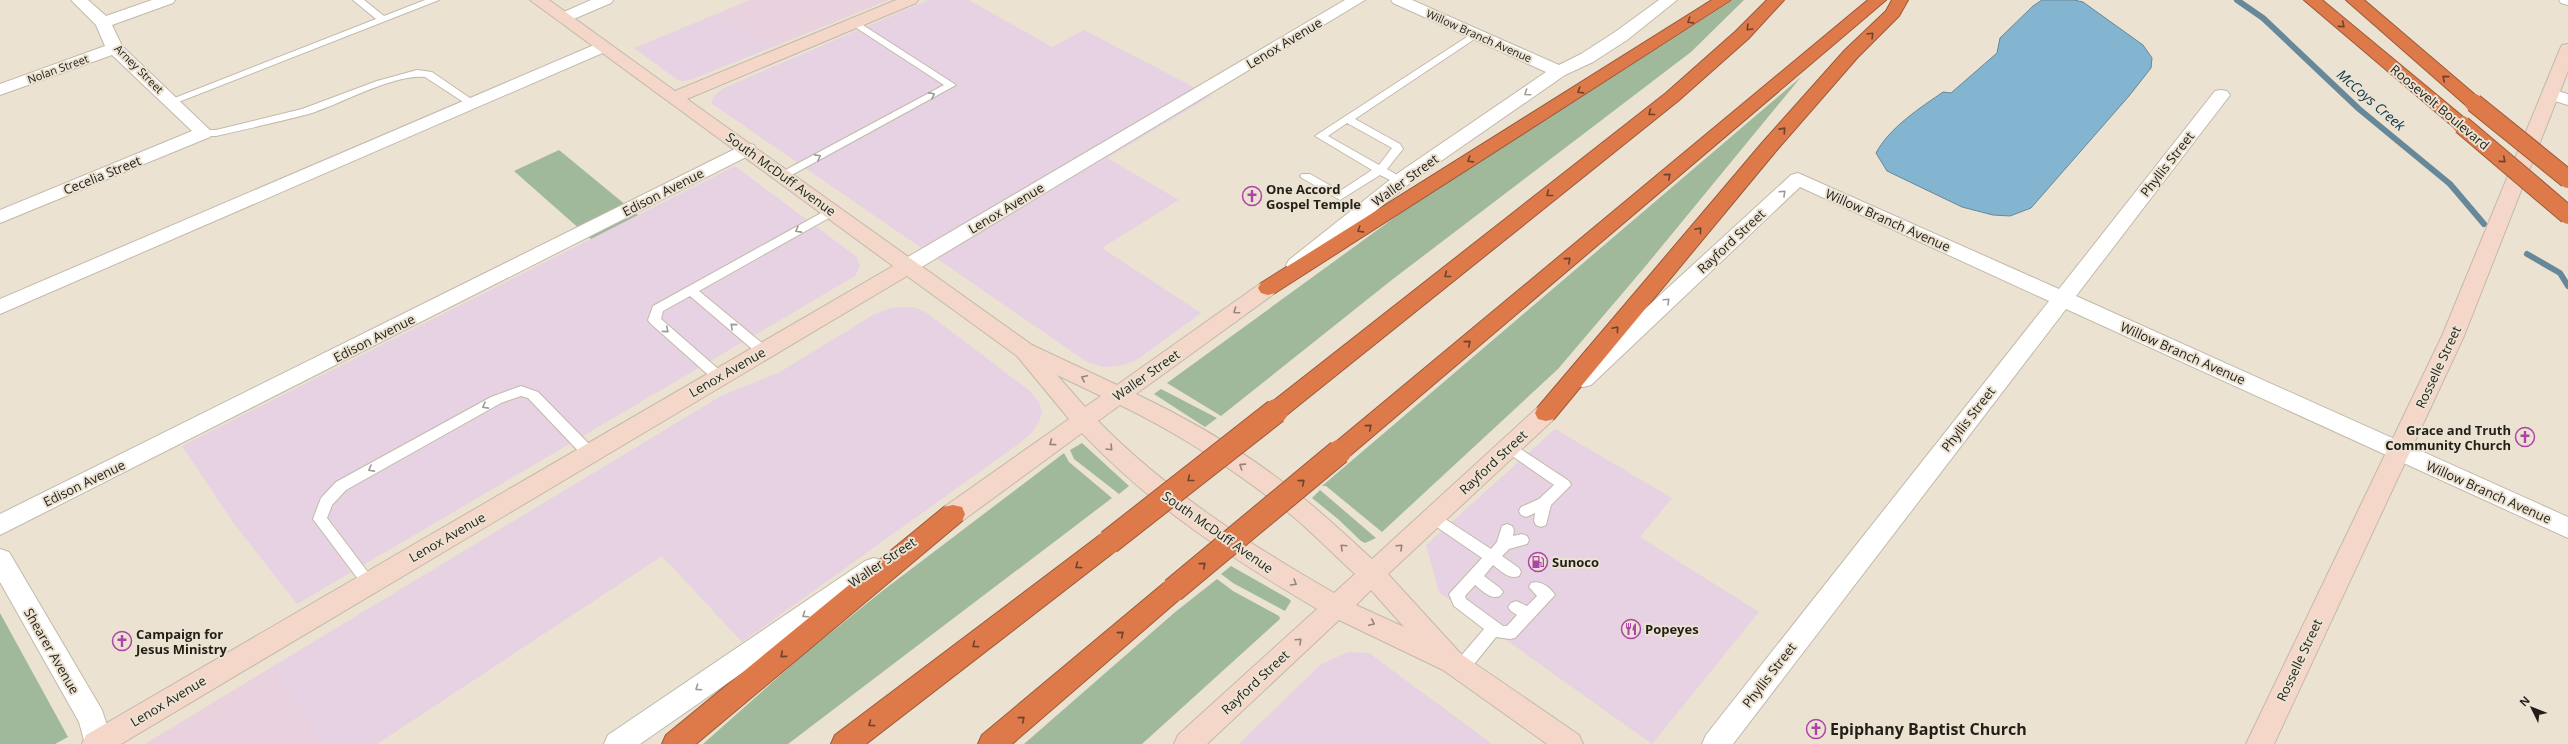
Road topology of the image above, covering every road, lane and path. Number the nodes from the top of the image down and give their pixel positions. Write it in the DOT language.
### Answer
graph roads {
  1 [pos="79,0"];
  2 [pos="167,0"];
  3 [pos="358,0"];
  4 [pos="434,0"];
  5 [pos="538,0"];
  6 [pos="606,0"];
  7 [pos="910,0"];
  8 [pos="1357,0"];
  9 [pos="1400,0"];
  10 [pos="1669,0"];
  11 [pos="1723,0"];
  12 [pos="1776,0"];
  13 [pos="1878,0"];
  14 [pos="1900,0"];
  15 [pos="2312,0"];
  16 [pos="2354,0"];
  17 [pos="563,18"];
  18 [pos="383,20"];
  19 [pos="104,22"];
  20 [pos="855,23"];
  21 [pos="1476,34"];
  22 [pos="601,47"];
  23 [pos="115,48"];
  24 [pos="2568,49"];
  25 [pos="1559,71"];
  26 [pos="0,90"];
  27 [pos="2221,95"];
  28 [pos="675,97"];
  29 [pos="2560,97"];
  30 [pos="172,102"];
  31 [pos="472,103"];
  32 [pos="1347,119"];
  33 [pos="204,133"];
  34 [pos="748,149"];
  35 [pos="1379,169"];
  36 [pos="784,175"];
  37 [pos="1306,176"];
  38 [pos="2568,178"];
  39 [pos="1798,179"];
  40 [pos="1400,181"];
  41 [pos="832,211"];
  42 [pos="2568,215"];
  43 [pos="0,217"];
  44 [pos="908,266"];
  45 [pos="1268,288"];
  46 [pos="691,290"];
  47 [pos="2061,299"];
  48 [pos="0,307"];
  49 [pos="1024,350"];
  50 [pos="763,351"];
  51 [pos="719,377"];
  52 [pos="1119,394"];
  53 [pos="1546,413"];
  54 [pos="1083,420"];
  55 [pos="1510,446"];
  56 [pos="2398,450"];
  57 [pos="590,453"];
  58 [pos="1544,503"];
  59 [pos="1526,511"];
  60 [pos="953,514"];
  61 [pos="1432,517"];
  62 [pos="1541,521"];
  63 [pos="0,525"];
  64 [pos="2568,528"];
  65 [pos="1522,540"];
  66 [pos="1491,558"];
  67 [pos="0,559"];
  68 [pos="1514,572"];
  69 [pos="1372,574"];
  70 [pos="1474,576"];
  71 [pos="369,583"];
  72 [pos="1536,587"];
  73 [pos="1495,592"];
  74 [pos="1336,607"];
  75 [pos="1494,628"];
  76 [pos="1457,665"];
  77 [pos="98,744"];
  78 [pos="618,744"];
  79 [pos="676,744"];
  80 [pos="845,744"];
  81 [pos="992,744"];
  82 [pos="1188,744"];
  83 [pos="1569,744"];
  84 [pos="1716,744"];
  85 [pos="2260,744"];
  1 -- 19 [label="street, Arney Street"];
  2 -- 19 [label="street"];
  3 -- 18 [label="lane"];
  4 -- 18 [label="lane"];
  5 -- 17 [label="main road, South McDuff Avenue"];
  6 -- 17 [label="street"];
  7 -- 20 [label="main road"];
  8 -- 44 [label="street, Lenox Avenue"];
  9 -- 21 [label="street, Willow Branch Avenue"];
  10 -- 25 [label="street, Waller Street"];
  11 -- 45 [label="highway, one-way"];
  12 -- 80 [label="highway, one-way, bridge"];
  81 -- 13 [label="highway, one-way, bridge"];
  53 -- 14 [label="highway, one-way"];
  15 -- 42 [label="highway, Roosevelt Boulevard, one-way, bridge"];
  38 -- 16 [label="highway, Roosevelt Boulevard, one-way, bridge"];
  17 -- 22 [label="main road, South McDuff Avenue"];
  18 -- 30 [label="lane"];
  19 -- 23 [label="street, Arney Street"];
  20 -- 28 [label="main road"];
  36 -- 20 [label="lane, one-way"];
  21 -- 25 [label="street, Willow Branch Avenue"];
  21 -- 32 [label="lane"];
  22 -- 28 [label="main road, South McDuff Avenue"];
  22 -- 31 [label="street"];
  23 -- 26 [label="street, Nolan Street"];
  23 -- 30 [label="street, Arney Street"];
  24 -- 29 [label="main road, Rosselle Street"];
  25 -- 40 [label="street, Waller Street, one-way"];
  27 -- 47 [label="street, Phyllis Street"];
  28 -- 34 [label="main road, South McDuff Avenue"];
  29 -- 56 [label="main road, Rosselle Street"];
  30 -- 33 [label="street, Arney Street"];
  31 -- 33 [label="lane"];
  31 -- 48 [label="street"];
  32 -- 35 [label="lane"];
  32 -- 35 [label="lane"];
  33 -- 43 [label="street, Cecelia Street"];
  34 -- 36 [label="main road, South McDuff Avenue"];
  34 -- 63 [label="street, Edison Avenue"];
  35 -- 37 [label="lane"];
  35 -- 40 [label="lane"];
  36 -- 41 [label="main road, South McDuff Avenue"];
  39 -- 47 [label="street, Willow Branch Avenue"];
  53 -- 39 [label="street, Rayford Street, one-way"];
  40 -- 45 [label="street, Waller Street"];
  41 -- 44 [label="main road, South McDuff Avenue"];
  41 -- 46 [label="lane, one-way"];
  44 -- 49 [label="main road, South McDuff Avenue"];
  44 -- 50 [label="main road, Lenox Avenue"];
  45 -- 52 [label="main road, Waller Street, one-way"];
  50 -- 46 [label="lane, one-way"];
  46 -- 51 [label="lane, one-way"];
  47 -- 56 [label="street, Willow Branch Avenue"];
  47 -- 84 [label="street, Phyllis Street"];
  52 -- 49 [label="main road, South McDuff Avenue, one-way"];
  49 -- 54 [label="main road, South McDuff Avenue"];
  50 -- 51 [label="main road, Lenox Avenue"];
  51 -- 57 [label="main road, Lenox Avenue"];
  52 -- 54 [label="main road, Waller Street"];
  69 -- 52 [label="main road, South McDuff Avenue, one-way"];
  53 -- 55 [label="main road, Rayford Street"];
  54 -- 60 [label="main road, Waller Street, one-way"];
  54 -- 74 [label="main road, South McDuff Avenue, one-way"];
  55 -- 58 [label="lane"];
  55 -- 61 [label="main road, Rayford Street"];
  56 -- 64 [label="street, Willow Branch Avenue"];
  56 -- 85 [label="main road, Rosselle Street"];
  57 -- 71 [label="main road, Lenox Avenue"];
  57 -- 71 [label="lane, one-way"];
  58 -- 59 [label="lane"];
  58 -- 62 [label="lane"];
  60 -- 78 [label="street, Waller Street, one-way"];
  60 -- 79 [label="highway, one-way"];
  61 -- 66 [label="lane"];
  69 -- 61 [label="main road, Rayford Street, one-way"];
  65 -- 66 [label="lane"];
  66 -- 68 [label="lane"];
  66 -- 70 [label="lane"];
  67 -- 77 [label="street, Shearer Avenue"];
  69 -- 74 [label="main road, Rayford Street"];
  69 -- 76 [label="main road, South McDuff Avenue"];
  70 -- 73 [label="lane"];
  70 -- 75 [label="lane"];
  71 -- 77 [label="main road, Lenox Avenue"];
  72 -- 75 [label="lane"];
  74 -- 76 [label="main road, South McDuff Avenue, one-way"];
  82 -- 74 [label="main road, Rayford Street, one-way"];
  75 -- 76 [label="lane"];
  76 -- 83 [label="main road, South McDuff Avenue"];
}
